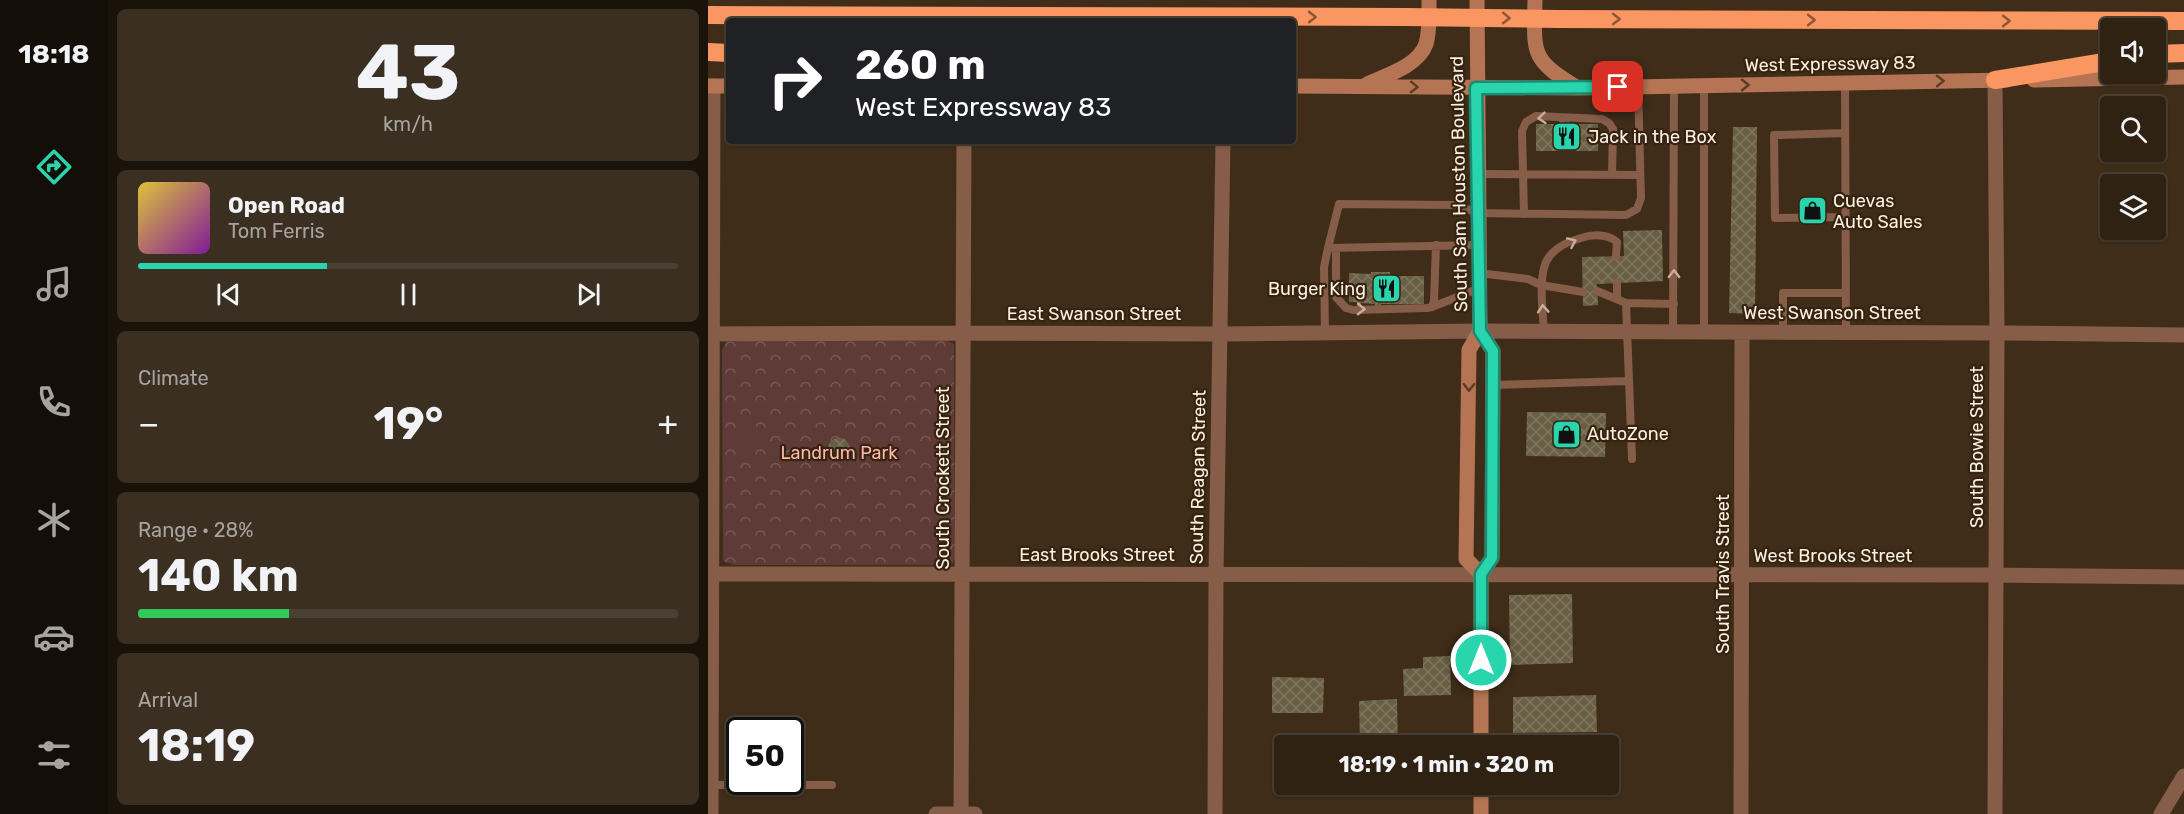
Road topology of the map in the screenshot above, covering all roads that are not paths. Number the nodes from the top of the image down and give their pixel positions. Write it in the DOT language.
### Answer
graph roads {
  1 [pos="1429,0"];
  2 [pos="1477,0"];
  3 [pos="1535,0"];
  4 [pos="708,15"];
  5 [pos="2184,21"];
  6 [pos="708,52"];
  7 [pos="726,53"];
  8 [pos="2184,53"];
  9 [pos="2166,54"];
  10 [pos="2100,63"];
  11 [pos="2184,77"];
  12 [pos="1995,80"];
  13 [pos="1845,83"];
  14 [pos="1704,85"];
  15 [pos="717,86"];
  16 [pos="1296,86"];
  17 [pos="1365,86"];
  18 [pos="1638,86"];
  19 [pos="1674,86"];
  20 [pos="1476,88"];
  21 [pos="1578,88"];
  22 [pos="1845,133"];
  23 [pos="964,144"];
  24 [pos="1223,144"];
  25 [pos="1478,174"];
  26 [pos="1524,174"];
  27 [pos="1612,175"];
  28 [pos="1640,175"];
  29 [pos="1478,213"];
  30 [pos="1524,214"];
  31 [pos="1846,217"];
  32 [pos="1479,244"];
  33 [pos="1436,245"];
  34 [pos="1332,248"];
  35 [pos="1616,256"];
  36 [pos="1480,280"];
  37 [pos="1617,283"];
  38 [pos="1541,285"];
  39 [pos="1597,291"];
  40 [pos="1583,292"];
  41 [pos="1846,292"];
  42 [pos="1622,301"];
  43 [pos="1674,304"];
  44 [pos="1432,306"];
  45 [pos="1480,331"];
  46 [pos="1544,332"];
  47 [pos="1628,332"];
  48 [pos="962,333"];
  49 [pos="1325,333"];
  50 [pos="1673,333"];
  51 [pos="1704,333"];
  52 [pos="1742,333"];
  53 [pos="1784,333"];
  54 [pos="1846,333"];
  55 [pos="1997,333"];
  56 [pos="710,334"];
  57 [pos="1219,334"];
  58 [pos="2184,335"];
  59 [pos="1629,381"];
  60 [pos="1493,385"];
  61 [pos="1632,459"];
  62 [pos="712,574"];
  63 [pos="963,574"];
  64 [pos="1216,574"];
  65 [pos="1481,574"];
  66 [pos="1743,575"];
  67 [pos="1996,575"];
  68 [pos="2184,578"];
  69 [pos="1481,735"];
  70 [pos="2184,776"];
  71 [pos="711,785"];
  72 [pos="832,785"];
  73 [pos="1481,795"];
  74 [pos="711,814"];
  75 [pos="936,814"];
  76 [pos="961,814"];
  77 [pos="975,814"];
  78 [pos="1215,814"];
  79 [pos="1480,814"];
  80 [pos="1741,814"];
  81 [pos="1995,814"];
  82 [pos="2161,814"];
  1 -- 17 [label="main road"];
  2 -- 20 [label="main road, South Sam Houston Boulevard"];
  3 -- 21 [label="main road"];
  4 -- 5 [label="highway, one-way, bridge"];
  6 -- 7 [label="highway"];
  8 -- 9 [label="highway"];
  10 -- 12 [label="highway"];
  11 -- 12 [label="main road, West Expressway 83"];
  13 -- 12 [label="main road, West Expressway 83, one-way"];
  12 -- 55 [label="street, South Bowie Street"];
  14 -- 13 [label="main road, West Expressway 83, one-way"];
  13 -- 22 [label="lane"];
  14 -- 19 [label="main road, West Expressway 83"];
  14 -- 51 [label="lane"];
  15 -- 56 [label="street"];
  16 -- 17 [label="main road, West Expressway 83"];
  17 -- 20 [label="main road, West Expressway 83, one-way"];
  18 -- 19 [label="main road, West Expressway 83"];
  18 -- 21 [label="main road, West Expressway 83"];
  18 -- 28 [label="lane"];
  43 -- 19 [label="lane, one-way"];
  20 -- 21 [label="main road, West Expressway 83"];
  20 -- 25 [label="main road, South Sam Houston Boulevard"];
  22 -- 31 [label="lane"];
  22 -- 31 [label="lane"];
  23 -- 48 [label="street, South Crockett Street"];
  24 -- 57 [label="street, South Reagan Street"];
  25 -- 26 [label="lane"];
  25 -- 29 [label="main road, South Sam Houston Boulevard"];
  26 -- 27 [label="lane"];
  27 -- 26 [label="lane, one-way"];
  26 -- 30 [label="lane"];
  27 -- 28 [label="lane"];
  28 -- 30 [label="lane"];
  29 -- 30 [label="lane"];
  29 -- 32 [label="main road, South Sam Houston Boulevard"];
  29 -- 34 [label="lane"];
  31 -- 41 [label="lane"];
  32 -- 33 [label="lane"];
  32 -- 36 [label="main road, South Sam Houston Boulevard"];
  33 -- 34 [label="lane"];
  33 -- 44 [label="lane"];
  34 -- 44 [label="lane, one-way"];
  34 -- 49 [label="lane"];
  38 -- 35 [label="lane, one-way"];
  36 -- 38 [label="lane"];
  36 -- 44 [label="lane"];
  36 -- 45 [label="main road, South Sam Houston Boulevard"];
  37 -- 42 [label="lane"];
  38 -- 40 [label="lane"];
  46 -- 38 [label="lane, one-way"];
  39 -- 42 [label="lane"];
  41 -- 53 [label="lane"];
  41 -- 54 [label="lane"];
  42 -- 43 [label="lane"];
  42 -- 47 [label="lane"];
  43 -- 50 [label="lane"];
  45 -- 46 [label="street, West Swanson Street"];
  45 -- 49 [label="street, East Swanson Street"];
  45 -- 60 [label="main road, South Sam Houston Boulevard"];
  45 -- 65 [label="main road, South Sam Houston Boulevard, one-way"];
  46 -- 47 [label="street, West Swanson Street"];
  47 -- 50 [label="street, West Swanson Street"];
  47 -- 59 [label="lane"];
  48 -- 56 [label="street, East Swanson Street"];
  48 -- 57 [label="street, East Swanson Street"];
  48 -- 63 [label="street, South Crockett Street"];
  49 -- 57 [label="street, East Swanson Street"];
  50 -- 51 [label="street, West Swanson Street"];
  51 -- 52 [label="street, West Swanson Street"];
  52 -- 53 [label="street, West Swanson Street"];
  52 -- 66 [label="street, South Travis Street"];
  53 -- 54 [label="street, West Swanson Street"];
  54 -- 55 [label="street, West Swanson Street"];
  55 -- 58 [label="street, West Swanson Street"];
  55 -- 67 [label="street, South Bowie Street"];
  56 -- 62 [label="street"];
  57 -- 64 [label="street, South Reagan Street"];
  59 -- 60 [label="lane"];
  59 -- 61 [label="lane"];
  60 -- 65 [label="main road, South Sam Houston Boulevard"];
  62 -- 63 [label="street, East Brooks Street"];
  62 -- 71 [label="street"];
  63 -- 64 [label="street, East Brooks Street"];
  63 -- 76 [label="street, South Crockett Street"];
  64 -- 65 [label="street, East Brooks Street"];
  64 -- 78 [label="street, South Reagan Street"];
  65 -- 66 [label="street, West Brooks Street"];
  65 -- 69 [label="main road, South Sam Houston Boulevard"];
  66 -- 67 [label="street, West Brooks Street"];
  66 -- 80 [label="street, South Travis Street"];
  67 -- 68 [label="street, West Brooks Street"];
  67 -- 81 [label="street, South Bowie Street"];
  70 -- 82 [label="street"];
  71 -- 72 [label="lane"];
  71 -- 74 [label="street"];
  73 -- 79 [label="main road"];
  75 -- 76 [label="street"];
  76 -- 77 [label="street"];
}
